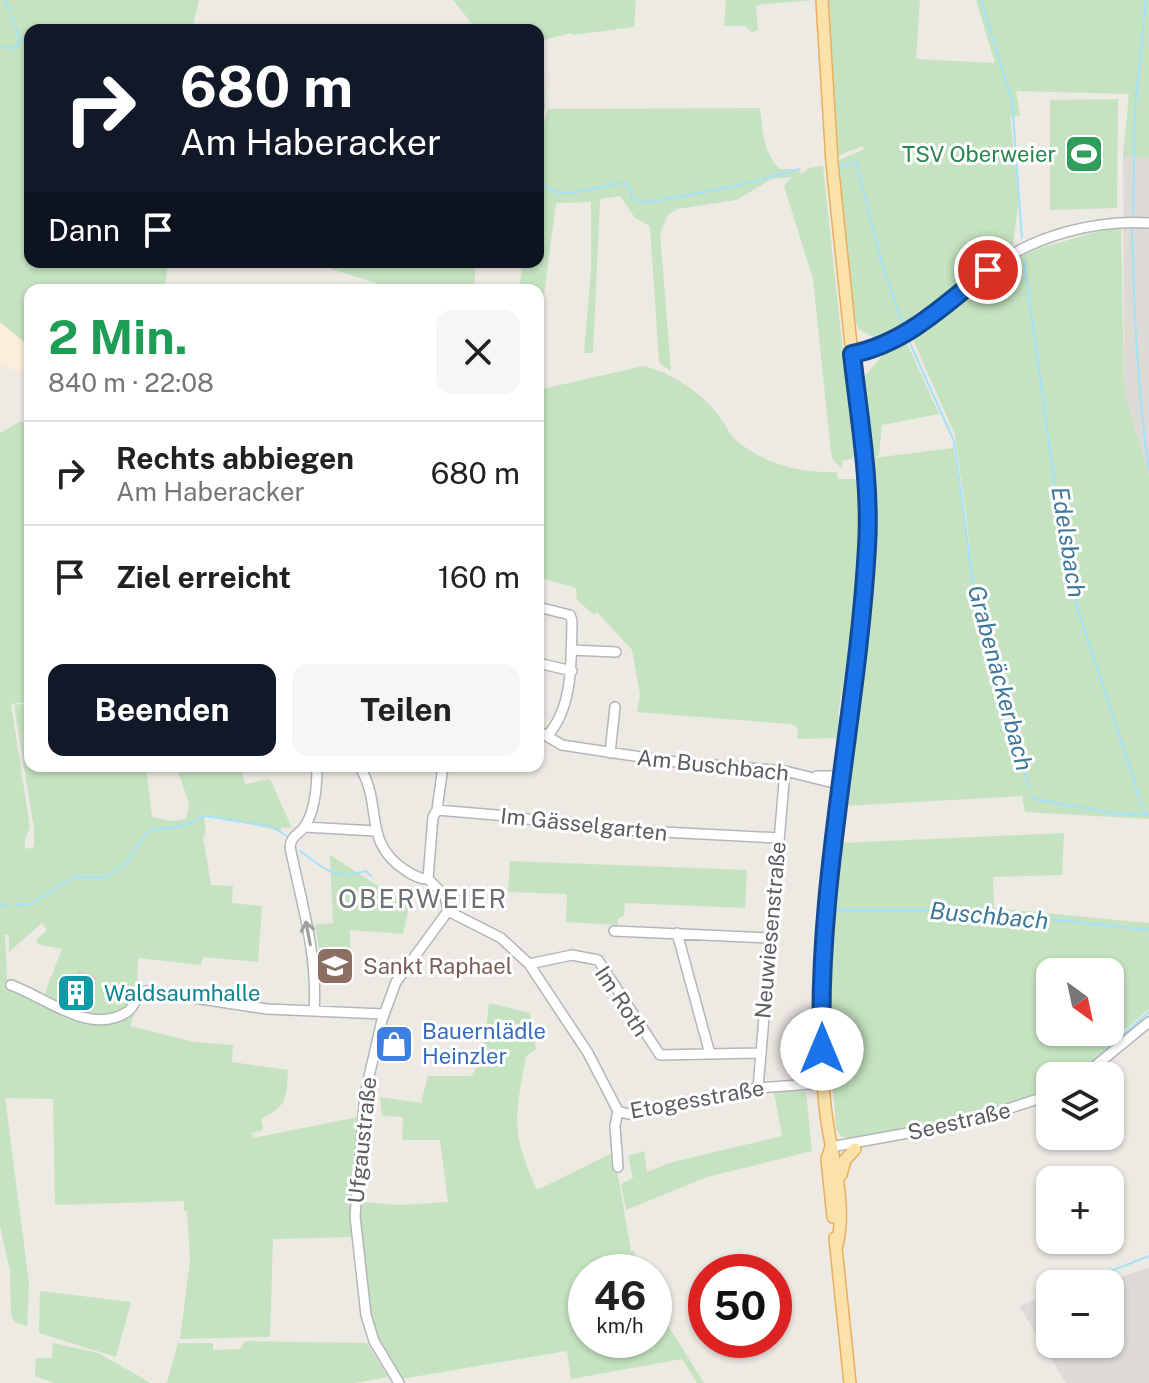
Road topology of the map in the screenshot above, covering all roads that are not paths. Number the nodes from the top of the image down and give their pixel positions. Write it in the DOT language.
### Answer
graph roads {
  1 [pos="822,0"];
  2 [pos="1149,223"];
  3 [pos="852,354"];
  4 [pos="544,608"];
  5 [pos="571,650"];
  6 [pos="616,652"];
  7 [pos="544,664"];
  8 [pos="572,671"];
  9 [pos="615,707"];
  10 [pos="544,732"];
  11 [pos="544,734"];
  12 [pos="610,753"];
  13 [pos="785,771"];
  14 [pos="316,772"];
  15 [pos="362,772"];
  16 [pos="442,772"];
  17 [pos="843,780"];
  18 [pos="437,810"];
  19 [pos="305,827"];
  20 [pos="375,831"];
  21 [pos="779,838"];
  22 [pos="428,879"];
  23 [pos="448,911"];
  24 [pos="614,931"];
  25 [pos="677,933"];
  26 [pos="769,938"];
  27 [pos="529,964"];
  28 [pos="11,985"];
  29 [pos="314,1010"];
  30 [pos="383,1014"];
  31 [pos="1149,1022"];
  32 [pos="758,1053"];
  33 [pos="710,1054"];
  34 [pos="1100,1062"];
  35 [pos="824,1083"];
  36 [pos="758,1088"];
  37 [pos="1036,1100"];
  38 [pos="618,1111"];
  39 [pos="867,1142"];
  40 [pos="831,1147"];
  41 [pos="855,1149"];
  42 [pos="618,1167"];
  43 [pos="839,1183"];
  44 [pos="837,1245"];
  45 [pos="399,1383"];
  46 [pos="850,1383"];
  1 -- 3 [label="main road"];
  2 -- 3 [label="street"];
  3 -- 17 [label="main road"];
  4 -- 5 [label="street"];
  5 -- 6 [label="street"];
  5 -- 8 [label="street"];
  7 -- 8 [label="street"];
  8 -- 10 [label="street"];
  9 -- 12 [label="street, Am Buschbach"];
  11 -- 12 [label="street, Am Buschbach"];
  12 -- 13 [label="street, Am Buschbach"];
  13 -- 17 [label="street, Am Buschbach"];
  13 -- 21 [label="street, Neuwiesenstraße"];
  14 -- 19 [label="street"];
  15 -- 20 [label="street"];
  16 -- 18 [label="street"];
  17 -- 35 [label="main road"];
  18 -- 21 [label="street, Im Gässelgarten"];
  18 -- 22 [label="street"];
  19 -- 20 [label="street"];
  29 -- 19 [label="street, one-way"];
  20 -- 22 [label="street"];
  21 -- 26 [label="street, Neuwiesenstraße"];
  22 -- 23 [label="street"];
  23 -- 27 [label="street, Etogesstraße"];
  23 -- 30 [label="street, Ufgaustraße"];
  24 -- 25 [label="street"];
  25 -- 26 [label="street"];
  25 -- 33 [label="street"];
  26 -- 32 [label="street, Neuwiesenstraße"];
  27 -- 33 [label="street, Im Roth"];
  27 -- 38 [label="street, Etogesstraße"];
  28 -- 29 [label="street"];
  29 -- 30 [label="street"];
  30 -- 45 [label="street, Ufgaustraße"];
  31 -- 34 [label="street"];
  32 -- 33 [label="street, Im Roth"];
  32 -- 36 [label="street, Neuwiesenstraße"];
  35 -- 36 [label="street, Etogesstraße"];
  35 -- 40 [label="main road"];
  36 -- 38 [label="street, Etogesstraße"];
  37 -- 39 [label="street, Seestraße"];
  38 -- 42 [label="street, Etogesstraße"];
  39 -- 40 [label="street, Seestraße"];
  39 -- 41 [label="street, Seestraße"];
  40 -- 41 [label="street"];
  40 -- 43 [label="main road"];
  40 -- 44 [label="main road"];
  41 -- 43 [label="main road"];
  43 -- 44 [label="main road"];
  44 -- 46 [label="main road"];
}
